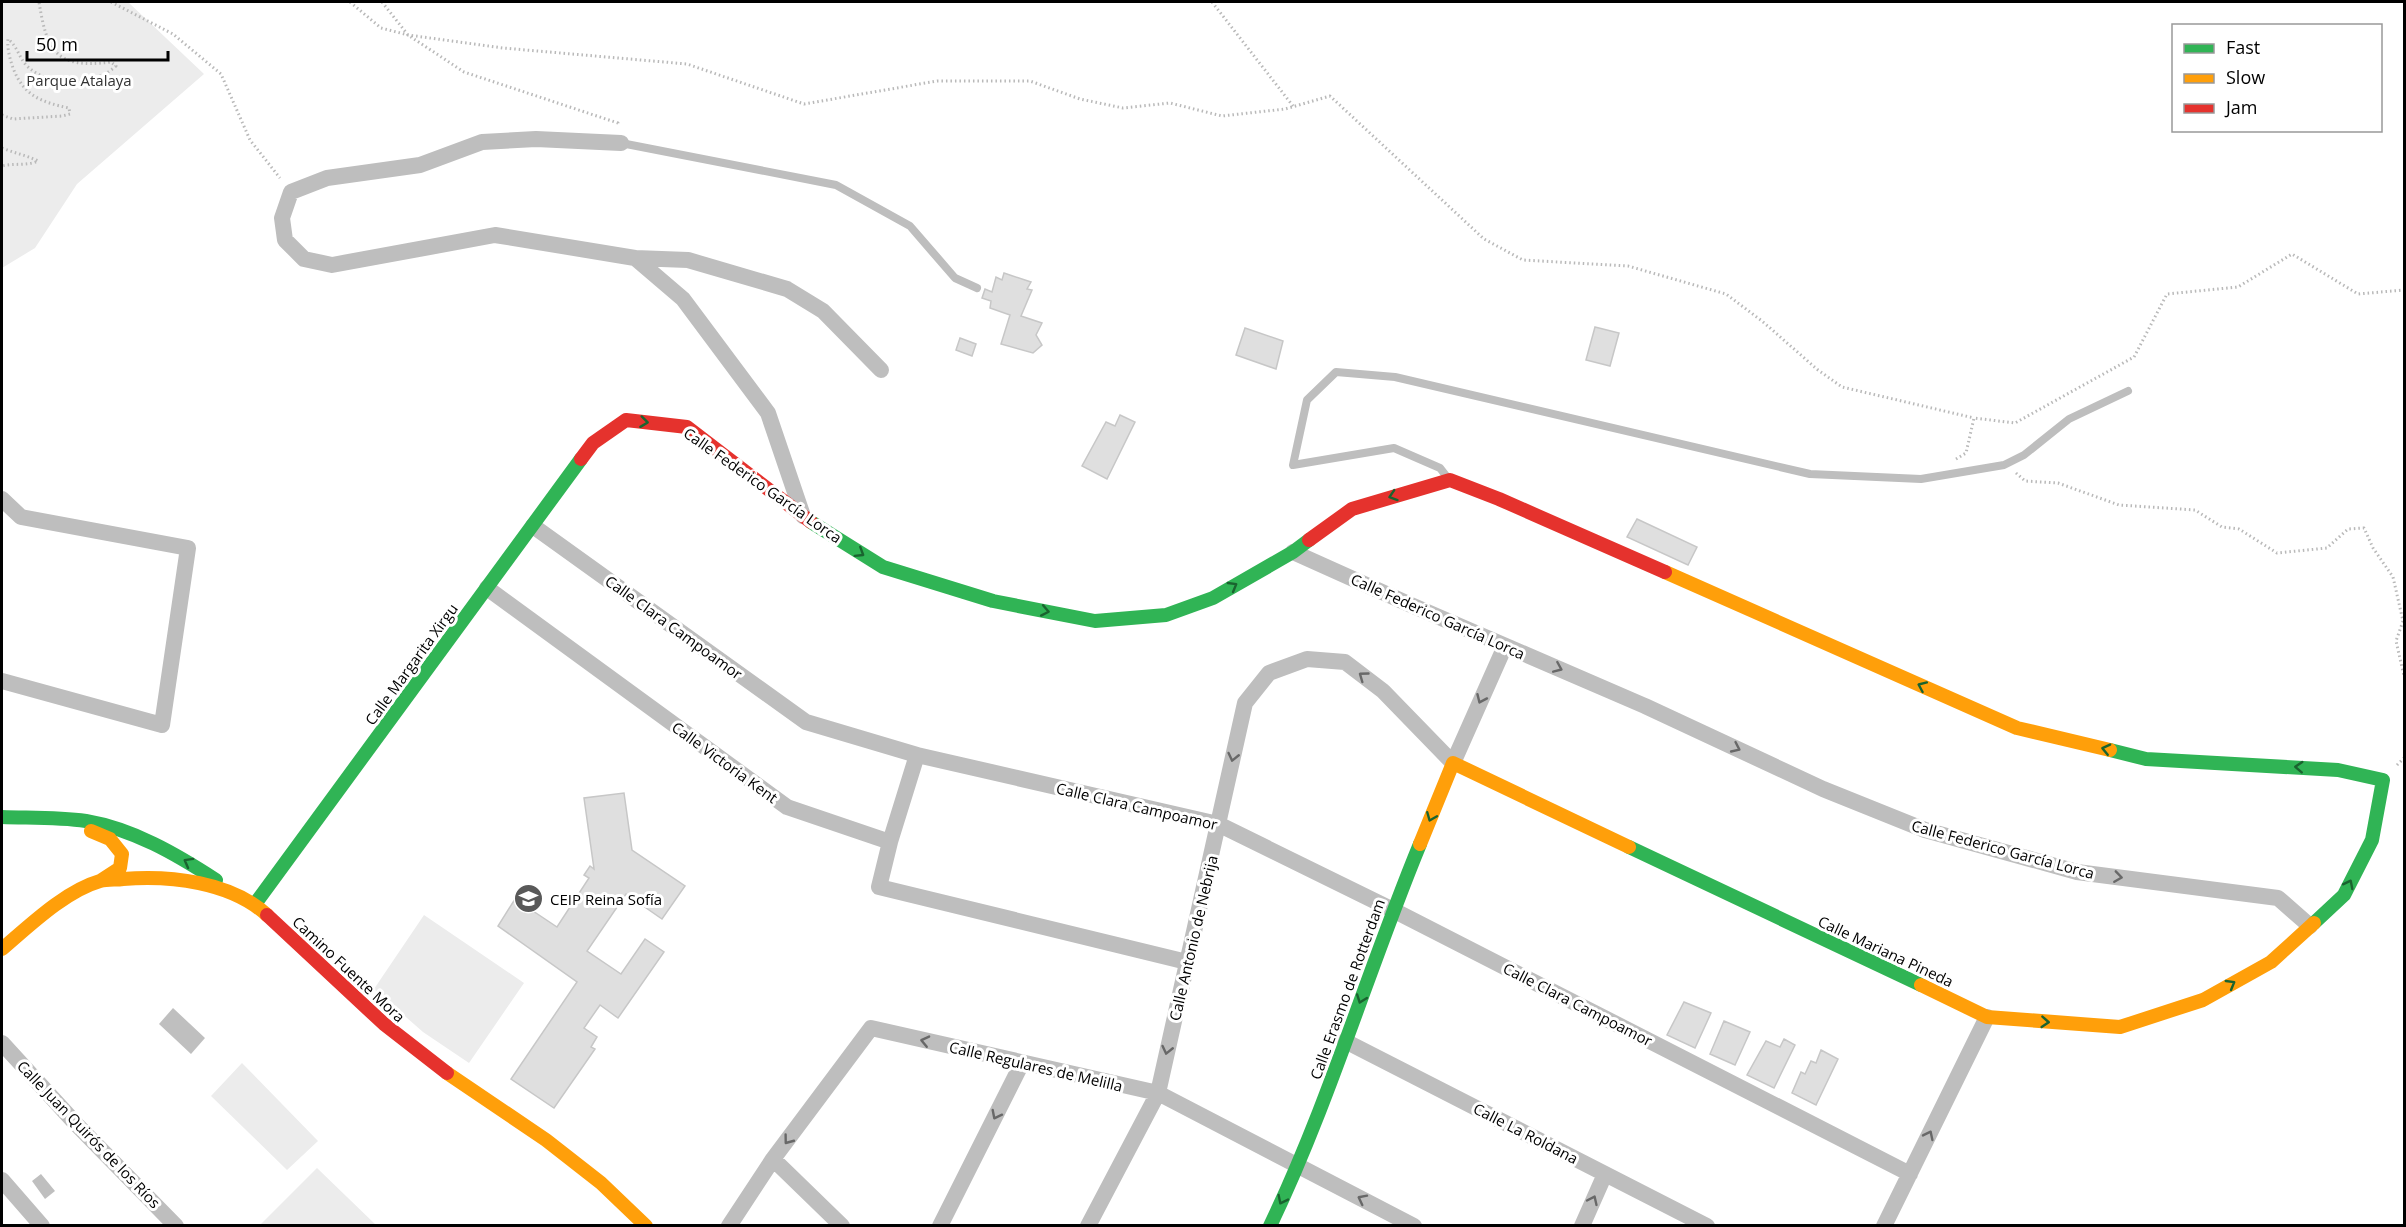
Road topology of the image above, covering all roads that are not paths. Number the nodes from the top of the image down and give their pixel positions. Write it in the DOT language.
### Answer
graph roads {
  1 [pos="621,143"];
  2 [pos="635,258"];
  3 [pos="977,288"];
  4 [pos="881,370"];
  5 [pos="2128,391"];
  6 [pos="593,443"];
  7 [pos="1450,480"];
  8 [pos="2,499"];
  9 [pos="803,517"];
  10 [pos="533,526"];
  11 [pos="1293,552"];
  12 [pos="487,588"];
  13 [pos="1505,646"];
  14 [pos="2,681"];
  15 [pos="917,755"];
  16 [pos="1453,763"];
  17 [pos="2,817"];
  18 [pos="52,819"];
  19 [pos="1218,824"];
  20 [pos="890,842"];
  21 [pos="122,856"];
  22 [pos="159,878"];
  23 [pos="100,880"];
  24 [pos="255,904"];
  25 [pos="1394,910"];
  26 [pos="2310,926"];
  27 [pos="2,949"];
  28 [pos="1187,962"];
  29 [pos="1987,1017"];
  30 [pos="1345,1041"];
  31 [pos="2,1043"];
  32 [pos="1022,1063"];
  33 [pos="1158,1093"];
  34 [pos="773,1159"];
  35 [pos="1298,1168"];
  36 [pos="1605,1174"];
  37 [pos="1910,1174"];
  38 [pos="2,1180"];
  39 [pos="42,1226"];
  40 [pos="176,1226"];
  41 [pos="646,1226"];
  42 [pos="729,1226"];
  43 [pos="842,1226"];
  44 [pos="940,1226"];
  45 [pos="1088,1226"];
  46 [pos="1270,1226"];
  47 [pos="1414,1226"];
  48 [pos="1582,1226"];
  49 [pos="1707,1226"];
  50 [pos="1884,1226"];
  1 -- 2 [label="street"];
  1 -- 3 [label="lane"];
  2 -- 4 [label="street"];
  2 -- 9 [label="street"];
  5 -- 7 [label="lane"];
  6 -- 9 [label="street, Calle Federico García Lorca, one-way"];
  6 -- 10 [label="street, Calle Margarita Xirgu"];
  7 -- 11 [label="street, one-way"];
  26 -- 7 [label="street, Calle Mariana Pineda, one-way"];
  8 -- 14 [label="street"];
  9 -- 11 [label="street, Calle Federico García Lorca, one-way"];
  10 -- 12 [label="street, Calle Margarita Xirgu"];
  10 -- 15 [label="street, Calle Clara Campoamor"];
  11 -- 13 [label="street, Calle Federico García Lorca"];
  12 -- 20 [label="street, Calle Victoria Kent"];
  12 -- 24 [label="street, Calle Margarita Xirgu"];
  13 -- 16 [label="street, one-way"];
  13 -- 26 [label="street, Calle Federico García Lorca, one-way"];
  15 -- 19 [label="street, Calle Clara Campoamor"];
  15 -- 20 [label="street"];
  16 -- 19 [label="street, Calle Antonio de Nebrija, one-way"];
  16 -- 25 [label="street, Calle Erasmo de Rotterdam, one-way"];
  16 -- 29 [label="street, Calle Mariana Pineda"];
  17 -- 18 [label="street"];
  18 -- 21 [label="street"];
  24 -- 18 [label="street, one-way"];
  19 -- 25 [label="street, Calle Clara Campoamor"];
  19 -- 28 [label="street, Calle Antonio de Nebrija"];
  20 -- 28 [label="street"];
  21 -- 22 [label="street"];
  21 -- 23 [label="street"];
  22 -- 23 [label="street, Camino Fuente Mora"];
  22 -- 24 [label="street, Camino Fuente Mora"];
  23 -- 27 [label="street, Camino Fuente Mora"];
  24 -- 41 [label="street, Camino Fuente Mora"];
  25 -- 30 [label="street, Calle Erasmo de Rotterdam, one-way"];
  25 -- 37 [label="street, Calle Clara Campoamor"];
  29 -- 26 [label="street, Calle Mariana Pineda, one-way"];
  28 -- 33 [label="street, Calle Antonio de Nebrija, one-way"];
  37 -- 29 [label="street, one-way"];
  30 -- 35 [label="street, Calle Erasmo de Rotterdam"];
  30 -- 36 [label="street, Calle La Roldana"];
  31 -- 40 [label="street, Calle Juan Quirós de los Ríos"];
  32 -- 33 [label="street, Calle Regulares de Melilla"];
  32 -- 34 [label="street, Calle Regulares de Melilla, one-way"];
  32 -- 44 [label="street, one-way"];
  33 -- 35 [label="street, Calle Regulares de Melilla"];
  33 -- 45 [label="street, Calle Antonio de Nebrija"];
  34 -- 42 [label="street, Calle Regulares de Melilla"];
  34 -- 43 [label="street"];
  35 -- 46 [label="street, Calle Erasmo de Rotterdam, one-way"];
  47 -- 35 [label="street, Calle Regulares de Melilla, one-way"];
  48 -- 36 [label="street, one-way"];
  36 -- 49 [label="street, Calle La Roldana"];
  37 -- 50 [label="street"];
  38 -- 39 [label="street"];
}
